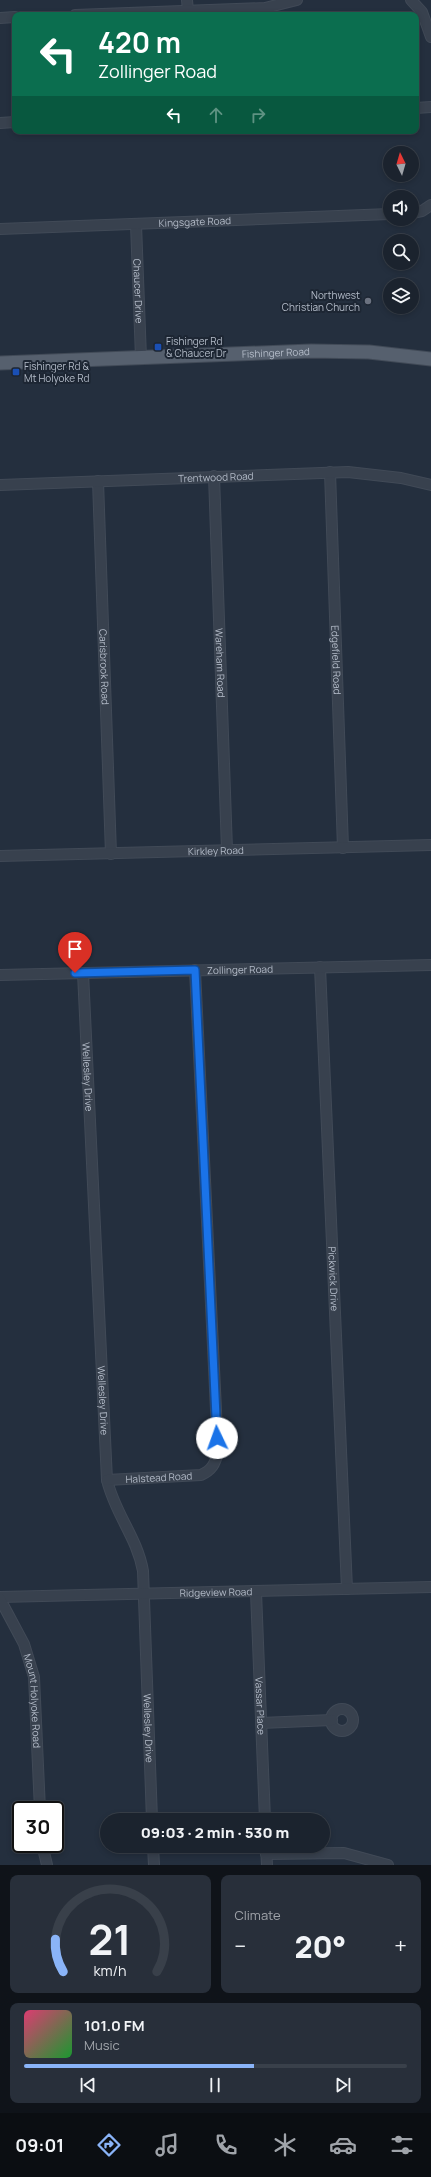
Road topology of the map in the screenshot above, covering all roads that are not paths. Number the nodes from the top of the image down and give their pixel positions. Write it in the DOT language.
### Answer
graph roads {
  1 [pos="187,0"];
  2 [pos="297,0"];
  3 [pos="411,0"];
  4 [pos="188,11"];
  5 [pos="160,12"];
  6 [pos="12,17"];
  7 [pos="0,18"];
  8 [pos="431,37"];
  9 [pos="431,107"];
  10 [pos="419,108"];
  11 [pos="12,122"];
  12 [pos="0,123"];
  13 [pos="431,205"];
  14 [pos="419,212"];
  15 [pos="383,214"];
  16 [pos="136,224"];
  17 [pos="0,229"];
  18 [pos="141,358"];
  19 [pos="431,359"];
  20 [pos="0,363"];
  21 [pos="330,472"];
  22 [pos="214,476"];
  23 [pos="98,481"];
  24 [pos="0,485"];
  25 [pos="431,485"];
  26 [pos="431,845"];
  27 [pos="343,848"];
  28 [pos="227,850"];
  29 [pos="112,854"];
  30 [pos="0,856"];
  31 [pos="431,964"];
  32 [pos="320,967"];
  33 [pos="195,970"];
  34 [pos="83,973"];
  35 [pos="0,975"];
  36 [pos="107,1480"];
  37 [pos="431,1587"];
  38 [pos="347,1590"];
  39 [pos="256,1592"];
  40 [pos="143,1594"];
  41 [pos="0,1598"];
  42 [pos="332,1720"];
  43 [pos="261,1723"];
  44 [pos="40,1801"];
  45 [pos="152,1813"];
  46 [pos="265,1813"];
  47 [pos="330,1852"];
  48 [pos="44,1853"];
  49 [pos="153,1853"];
  50 [pos="266,1853"];
  51 [pos="47,1865"];
  52 [pos="154,1865"];
  53 [pos="267,1865"];
  54 [pos="388,1865"];
  1 -- 4 [label="street"];
  2 -- 4 [label="street"];
  3 -- 8 [label="street"];
  4 -- 5 [label="street"];
  6 -- 7 [label="street"];
  9 -- 10 [label="street"];
  11 -- 12 [label="street"];
  13 -- 14 [label="street"];
  15 -- 16 [label="street, Kingsgate Road"];
  16 -- 17 [label="street, Kingsgate Road"];
  16 -- 18 [label="street, Chaucer Drive"];
  18 -- 19 [label="main road, Fishinger Road"];
  18 -- 20 [label="main road, Fishinger Road"];
  21 -- 22 [label="street, Trentwood Road"];
  21 -- 25 [label="street, Trentwood Road"];
  21 -- 27 [label="street, Edgefield Road"];
  22 -- 23 [label="street, Trentwood Road"];
  22 -- 28 [label="street, Wareham Road"];
  23 -- 24 [label="street, Trentwood Road"];
  23 -- 29 [label="street, Carisbrook Road"];
  26 -- 27 [label="street, Kirkley Road"];
  27 -- 28 [label="street, Kirkley Road"];
  28 -- 29 [label="street, Kirkley Road"];
  29 -- 30 [label="street, Kirkley Road"];
  31 -- 32 [label="street, Zollinger Road"];
  32 -- 33 [label="street, Zollinger Road"];
  32 -- 38 [label="street, Pickwick Drive"];
  33 -- 34 [label="street, Zollinger Road"];
  33 -- 36 [label="street, Halstead Road"];
  34 -- 35 [label="street, Zollinger Road"];
  34 -- 36 [label="street, Wellesley Drive"];
  36 -- 40 [label="street, Wellesley Drive"];
  37 -- 38 [label="street, Ridgeview Road"];
  38 -- 39 [label="street, Ridgeview Road"];
  39 -- 40 [label="street, Ridgeview Road"];
  39 -- 43 [label="street, Vassar Place"];
  40 -- 41 [label="street, Ridgeview Road"];
  40 -- 45 [label="street, Wellesley Drive"];
  41 -- 44 [label="street, Mount Holyoke Road"];
  42 -- 43 [label="street"];
  43 -- 46 [label="street, Vassar Place"];
  47 -- 54 [label="street"];
  48 -- 51 [label="street"];
  49 -- 52 [label="street"];
  50 -- 53 [label="street"];
}
